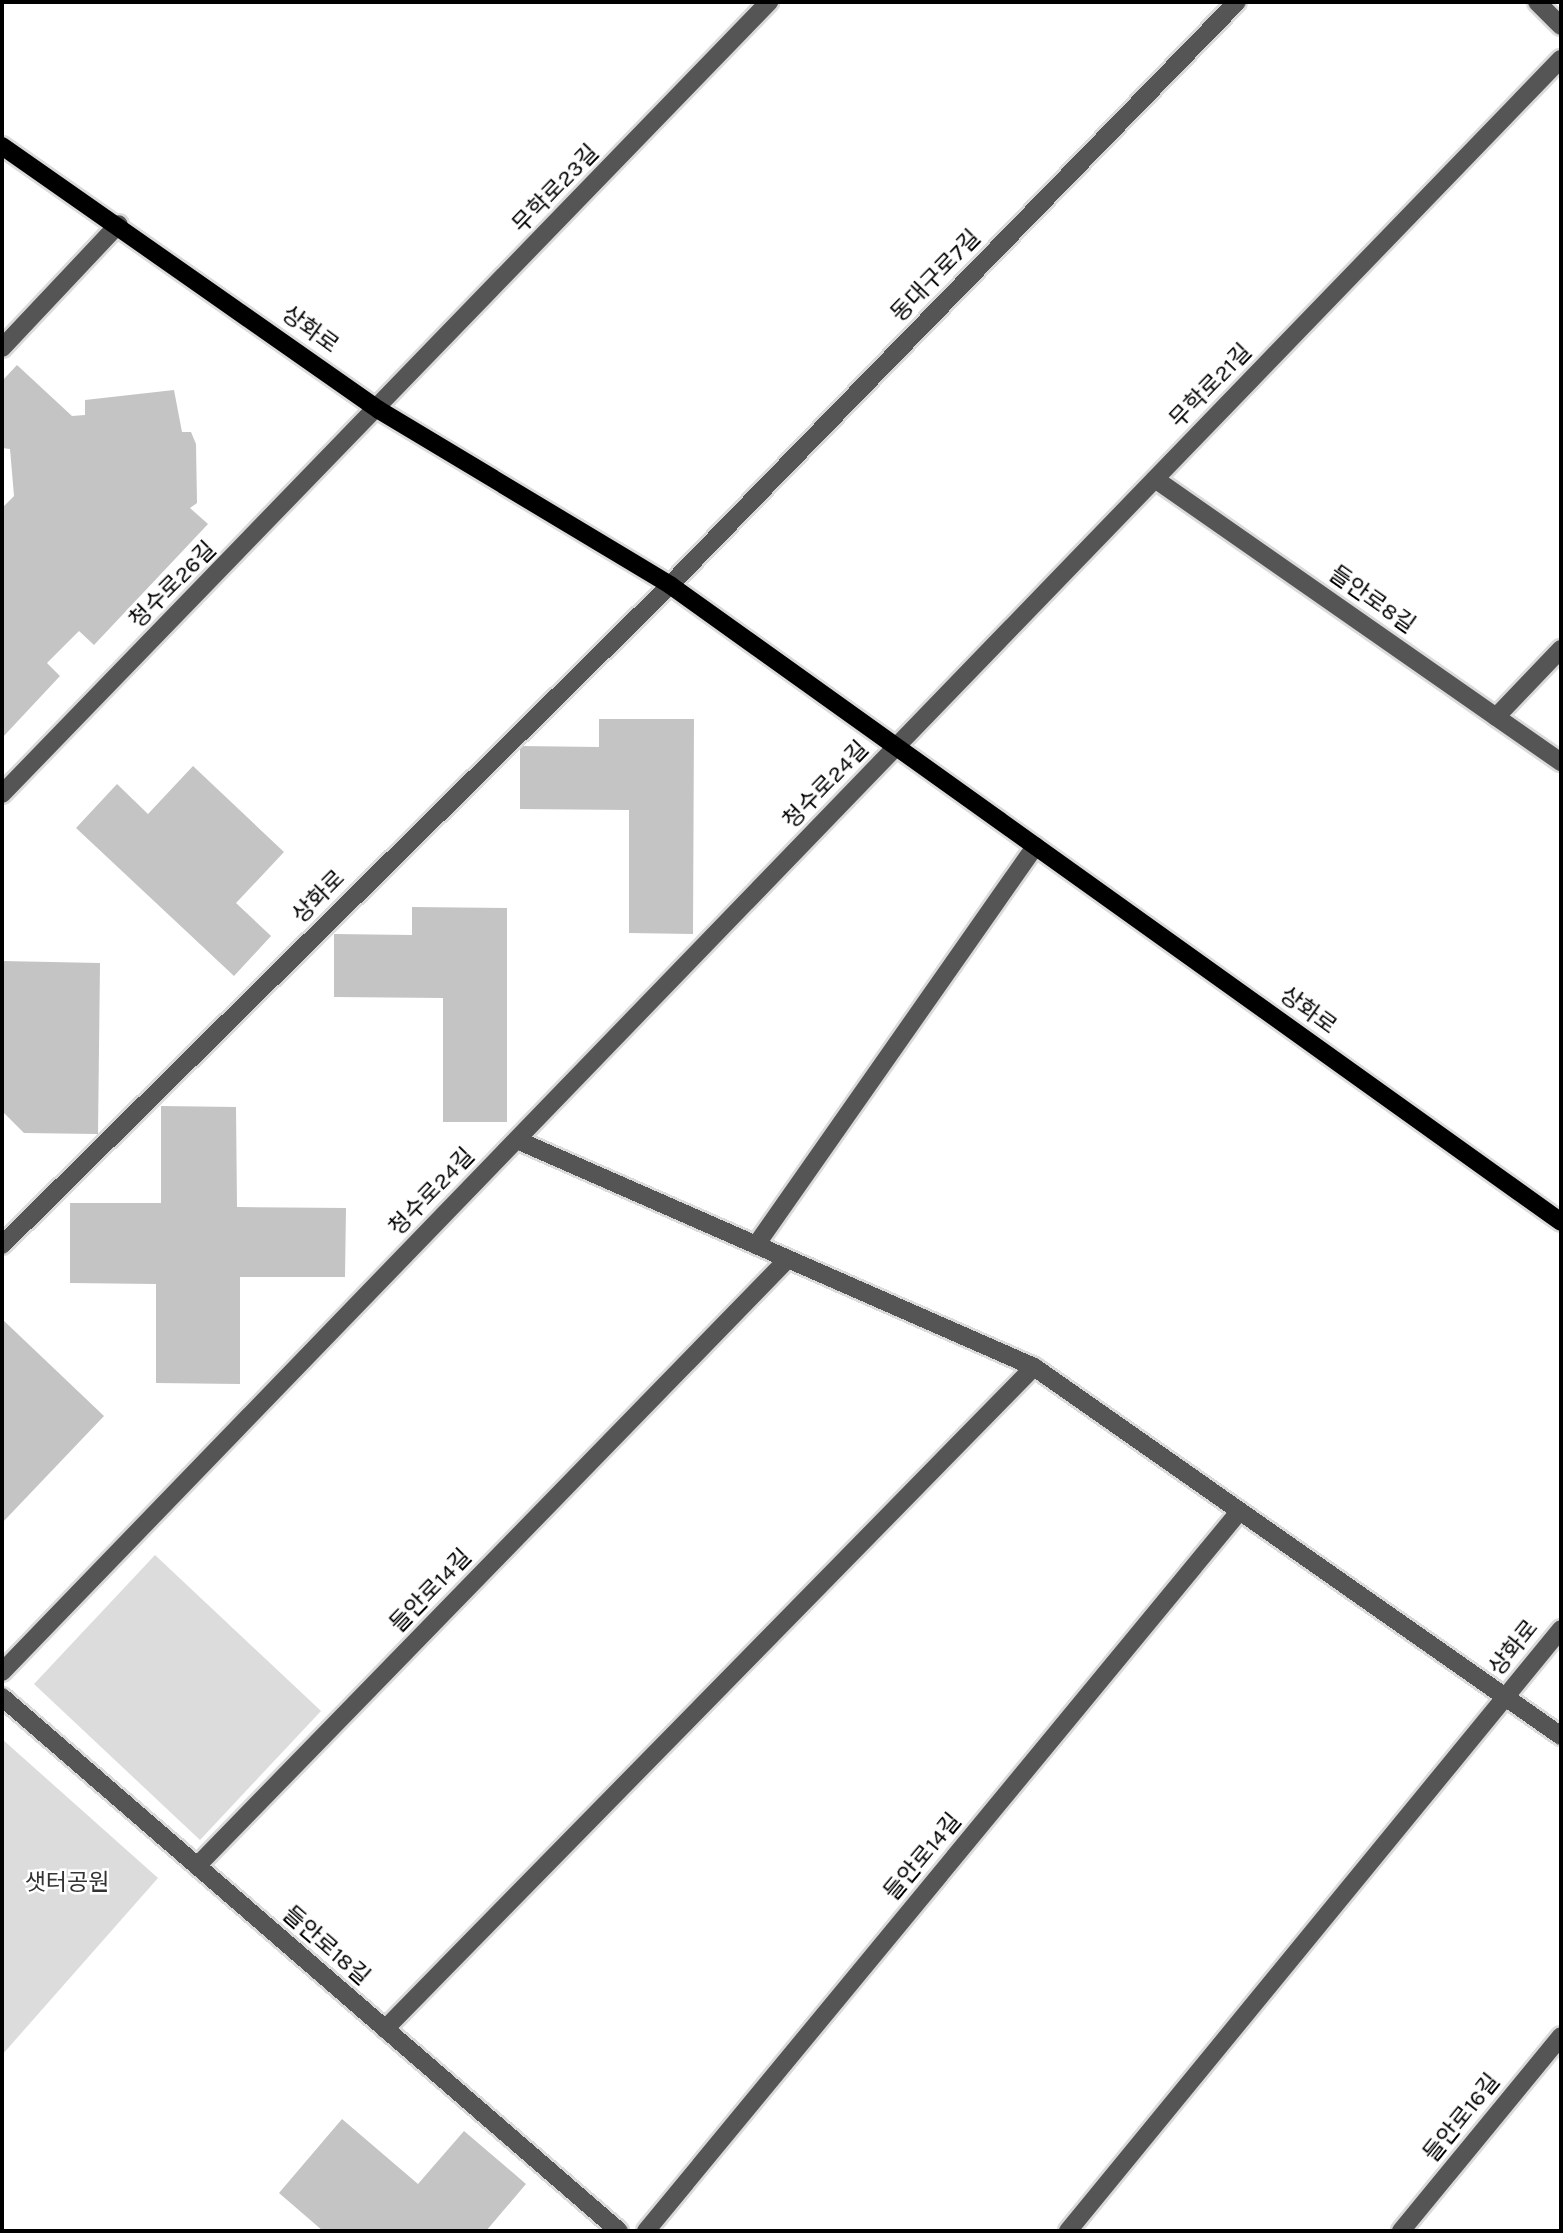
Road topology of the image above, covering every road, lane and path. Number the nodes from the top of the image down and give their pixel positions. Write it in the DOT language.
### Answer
graph roads {
  1 [pos="769,2"];
  2 [pos="1237,2"];
  3 [pos="1537,2"];
  4 [pos="1561,26"];
  5 [pos="1561,59"];
  6 [pos="2,145"];
  7 [pos="118,224"];
  8 [pos="2,348"];
  9 [pos="379,410"];
  10 [pos="1155,479"];
  11 [pos="670,585"];
  12 [pos="1561,649"];
  13 [pos="1496,717"];
  14 [pos="897,747"];
  15 [pos="1561,762"];
  16 [pos="2,794"];
  17 [pos="1035,846"];
  18 [pos="517,1140"];
  19 [pos="1558,1214"];
  20 [pos="2,1245"];
  21 [pos="756,1245"];
  22 [pos="788,1259"];
  23 [pos="1034,1367"];
  24 [pos="1238,1513"];
  25 [pos="1561,1629"];
  26 [pos="2,1672"];
  27 [pos="2,1697"];
  28 [pos="1505,1697"];
  29 [pos="1561,1736"];
  30 [pos="197,1866"];
  31 [pos="385,2029"];
  32 [pos="1561,2036"];
  33 [pos="619,2231"];
  34 [pos="646,2231"];
  35 [pos="1068,2231"];
  36 [pos="1401,2231"];
  1 -- 9 [label="street, 무학로23길"];
  2 -- 11 [label="street, 동대구로7길"];
  3 -- 4 [label="street"];
  5 -- 10 [label="street, 무학로21길"];
  6 -- 7 [label="main road, 상화로"];
  7 -- 8 [label="street"];
  7 -- 9 [label="main road, 상화로"];
  9 -- 11 [label="main road, 상화로"];
  9 -- 16 [label="street, 청수로26길"];
  10 -- 13 [label="street, 들안로8길"];
  10 -- 14 [label="street, 무학로21길"];
  11 -- 14 [label="main road, 상화로"];
  11 -- 20 [label="street, 상화로"];
  12 -- 13 [label="street"];
  13 -- 15 [label="street, 들안로8길"];
  14 -- 17 [label="main road, 상화로"];
  14 -- 18 [label="street, 청수로24길"];
  17 -- 19 [label="main road, 상화로"];
  17 -- 21 [label="street"];
  18 -- 21 [label="street"];
  18 -- 26 [label="street, 청수로24길"];
  21 -- 22 [label="street"];
  22 -- 23 [label="street"];
  22 -- 30 [label="street, 들안로14길"];
  23 -- 24 [label="street"];
  23 -- 31 [label="street"];
  24 -- 28 [label="street"];
  24 -- 34 [label="street, 들안로14길"];
  25 -- 28 [label="street, 상화로"];
  27 -- 30 [label="street, 들안로18길"];
  28 -- 29 [label="street"];
  28 -- 35 [label="street"];
  30 -- 31 [label="street, 들안로18길"];
  31 -- 33 [label="street, 들안로18길"];
  32 -- 36 [label="street, 들안로16길"];
}
